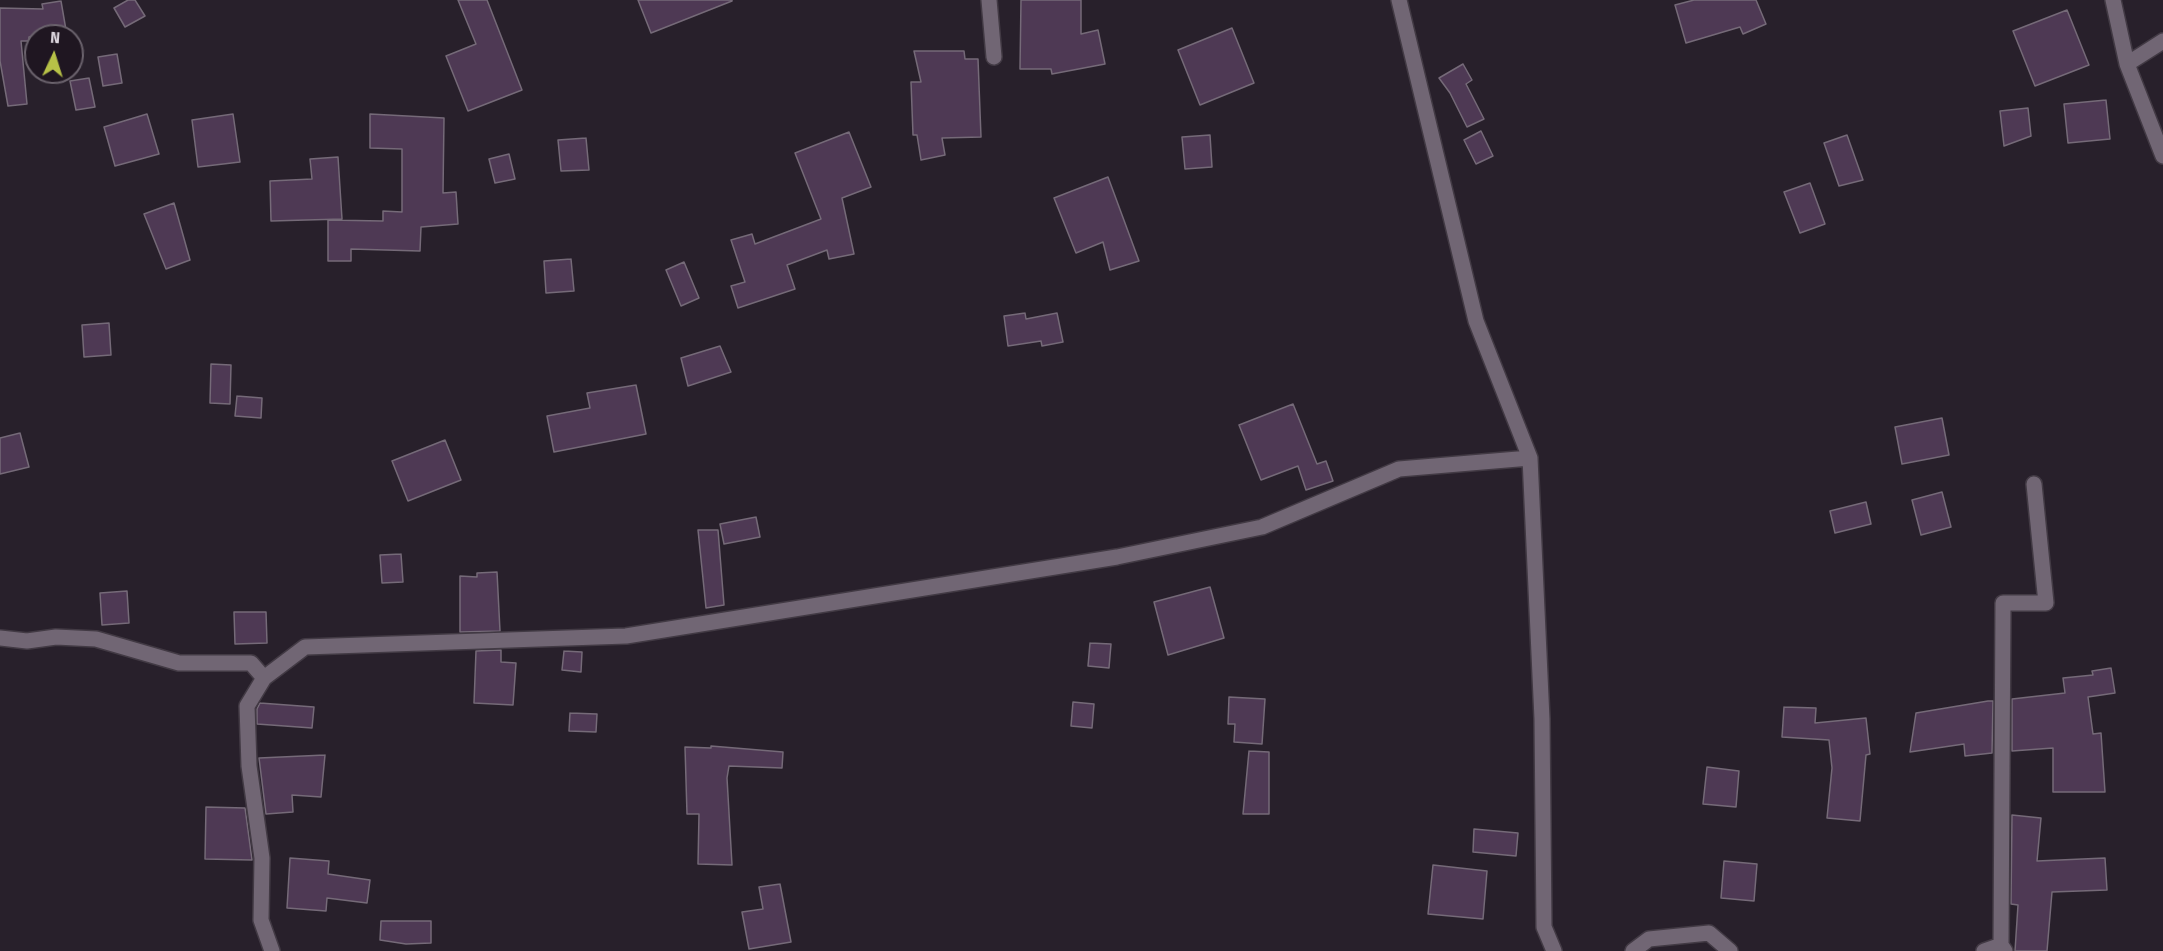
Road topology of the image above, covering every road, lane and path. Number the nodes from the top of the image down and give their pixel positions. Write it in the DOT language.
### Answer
graph roads {
  1 [pos="989,0"];
  2 [pos="1399,0"];
  3 [pos="2113,0"];
  4 [pos="2163,41"];
  5 [pos="994,57"];
  6 [pos="2127,64"];
  7 [pos="2163,156"];
  8 [pos="1530,458"];
  9 [pos="2034,484"];
  10 [pos="0,638"];
  11 [pos="264,678"];
  12 [pos="2003,948"];
  13 [pos="272,951"];
  14 [pos="1554,951"];
  15 [pos="1633,951"];
  16 [pos="1730,951"];
  17 [pos="1984,951"];
  1 -- 5 [label="street"];
  2 -- 8 [label="street"];
  3 -- 6 [label="street"];
  4 -- 6 [label="street"];
  6 -- 7 [label="street"];
  8 -- 11 [label="street"];
  8 -- 14 [label="street"];
  9 -- 12 [label="street"];
  10 -- 11 [label="street"];
  11 -- 13 [label="street"];
  12 -- 17 [label="street"];
  15 -- 16 [label="street"];
}
